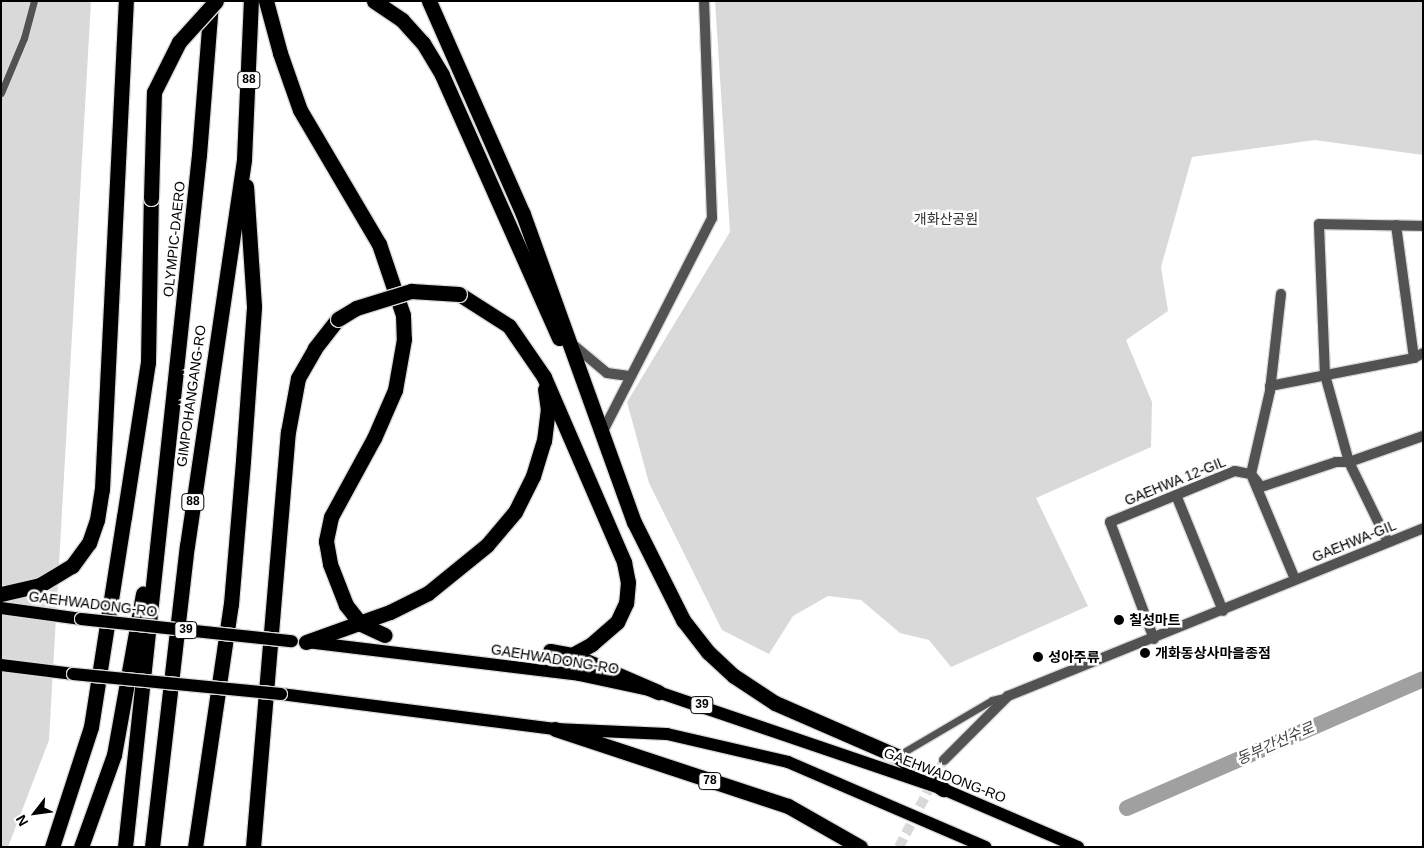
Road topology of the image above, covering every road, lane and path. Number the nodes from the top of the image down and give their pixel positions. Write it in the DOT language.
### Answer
graph roads {
  1 [pos="34,1"];
  2 [pos="126,1"];
  3 [pos="211,1"];
  4 [pos="216,1"];
  5 [pos="251,1"];
  6 [pos="266,1"];
  7 [pos="374,1"];
  8 [pos="429,1"];
  9 [pos="704,1"];
  10 [pos="1,93"];
  11 [pos="244,159"];
  12 [pos="1396,225"];
  13 [pos="1423,226"];
  14 [pos="1282,294"];
  15 [pos="567,339"];
  16 [pos="1419,355"];
  17 [pos="1325,375"];
  18 [pos="629,376"];
  19 [pos="544,377"];
  20 [pos="580,377"];
  21 [pos="1270,386"];
  22 [pos="601,435"];
  23 [pos="1423,436"];
  24 [pos="1350,462"];
  25 [pos="1250,474"];
  26 [pos="165,479"];
  27 [pos="1176,495"];
  28 [pos="1423,528"];
  29 [pos="1388,542"];
  30 [pos="1295,579"];
  31 [pos="1,594"];
  32 [pos="1,608"];
  33 [pos="1223,611"];
  34 [pos="361,624"];
  35 [pos="385,634"];
  36 [pos="1154,639"];
  37 [pos="299,642"];
  38 [pos="550,652"];
  39 [pos="572,655"];
  40 [pos="1,665"];
  41 [pos="658,692"];
  42 [pos="1008,696"];
  43 [pos="554,728"];
  44 [pos="897,756"];
  45 [pos="944,760"];
  46 [pos="944,789"];
  47 [pos="195,845"];
  48 [pos="52,847"];
  49 [pos="81,847"];
  50 [pos="124,847"];
  51 [pos="152,847"];
  52 [pos="253,847"];
  53 [pos="860,847"];
  54 [pos="985,847"];
  55 [pos="1078,847"];
  1 -- 10 [label="lane"];
  2 -- 31 [label="highway"];
  3 -- 26 [label="highway, OLYMPIC-DAERO / 88"];
  4 -- 48 [label="highway, bridge"];
  5 -- 11 [label="highway, 88"];
  6 -- 34 [label="highway"];
  7 -- 20 [label="highway"];
  8 -- 15 [label="highway"];
  9 -- 18 [label="street"];
  11 -- 47 [label="highway"];
  11 -- 51 [label="highway, GIMPOHANGANG-RO / 88"];
  12 -- 13 [label="street"];
  12 -- 16 [label="street"];
  12 -- 17 [label="street"];
  14 -- 21 [label="street"];
  15 -- 18 [label="street"];
  15 -- 20 [label="highway"];
  16 -- 17 [label="street"];
  17 -- 21 [label="street"];
  17 -- 24 [label="street"];
  18 -- 22 [label="street"];
  19 -- 34 [label="highway"];
  19 -- 39 [label="highway"];
  19 -- 52 [label="highway, bridge"];
  20 -- 22 [label="highway"];
  21 -- 25 [label="street"];
  22 -- 44 [label="highway"];
  23 -- 24 [label="street"];
  24 -- 25 [label="street"];
  24 -- 29 [label="street"];
  25 -- 27 [label="street, GAEHWA 12-GIL"];
  25 -- 30 [label="street"];
  26 -- 49 [label="highway, 88"];
  26 -- 50 [label="highway, GIMPOHANGANG-RO / 88"];
  27 -- 33 [label="street"];
  27 -- 36 [label="street, GAEHWA 12-GIL"];
  28 -- 29 [label="street, GAEHWA-GIL"];
  29 -- 30 [label="street, GAEHWA-GIL"];
  30 -- 33 [label="street, GAEHWA-GIL"];
  32 -- 37 [label="main road, GAEHWADONG-RO / 39, bridge"];
  33 -- 36 [label="street, GAEHWA-GIL"];
  34 -- 35 [label="highway"];
  34 -- 37 [label="highway"];
  36 -- 42 [label="street, GAEHWA-GIL"];
  37 -- 41 [label="main road, GAEHWADONG-RO / 39"];
  38 -- 39 [label="highway"];
  39 -- 41 [label="highway"];
  40 -- 43 [label="main road, bridge"];
  41 -- 46 [label="main road, GAEHWADONG-RO / 39"];
  42 -- 44 [label="lane"];
  42 -- 45 [label="street, GAEHWA-GIL"];
  43 -- 53 [label="highway, 78"];
  43 -- 54 [label="main road"];
  44 -- 46 [label="highway"];
  46 -- 55 [label="main road, GAEHWADONG-RO / 39"];
}
